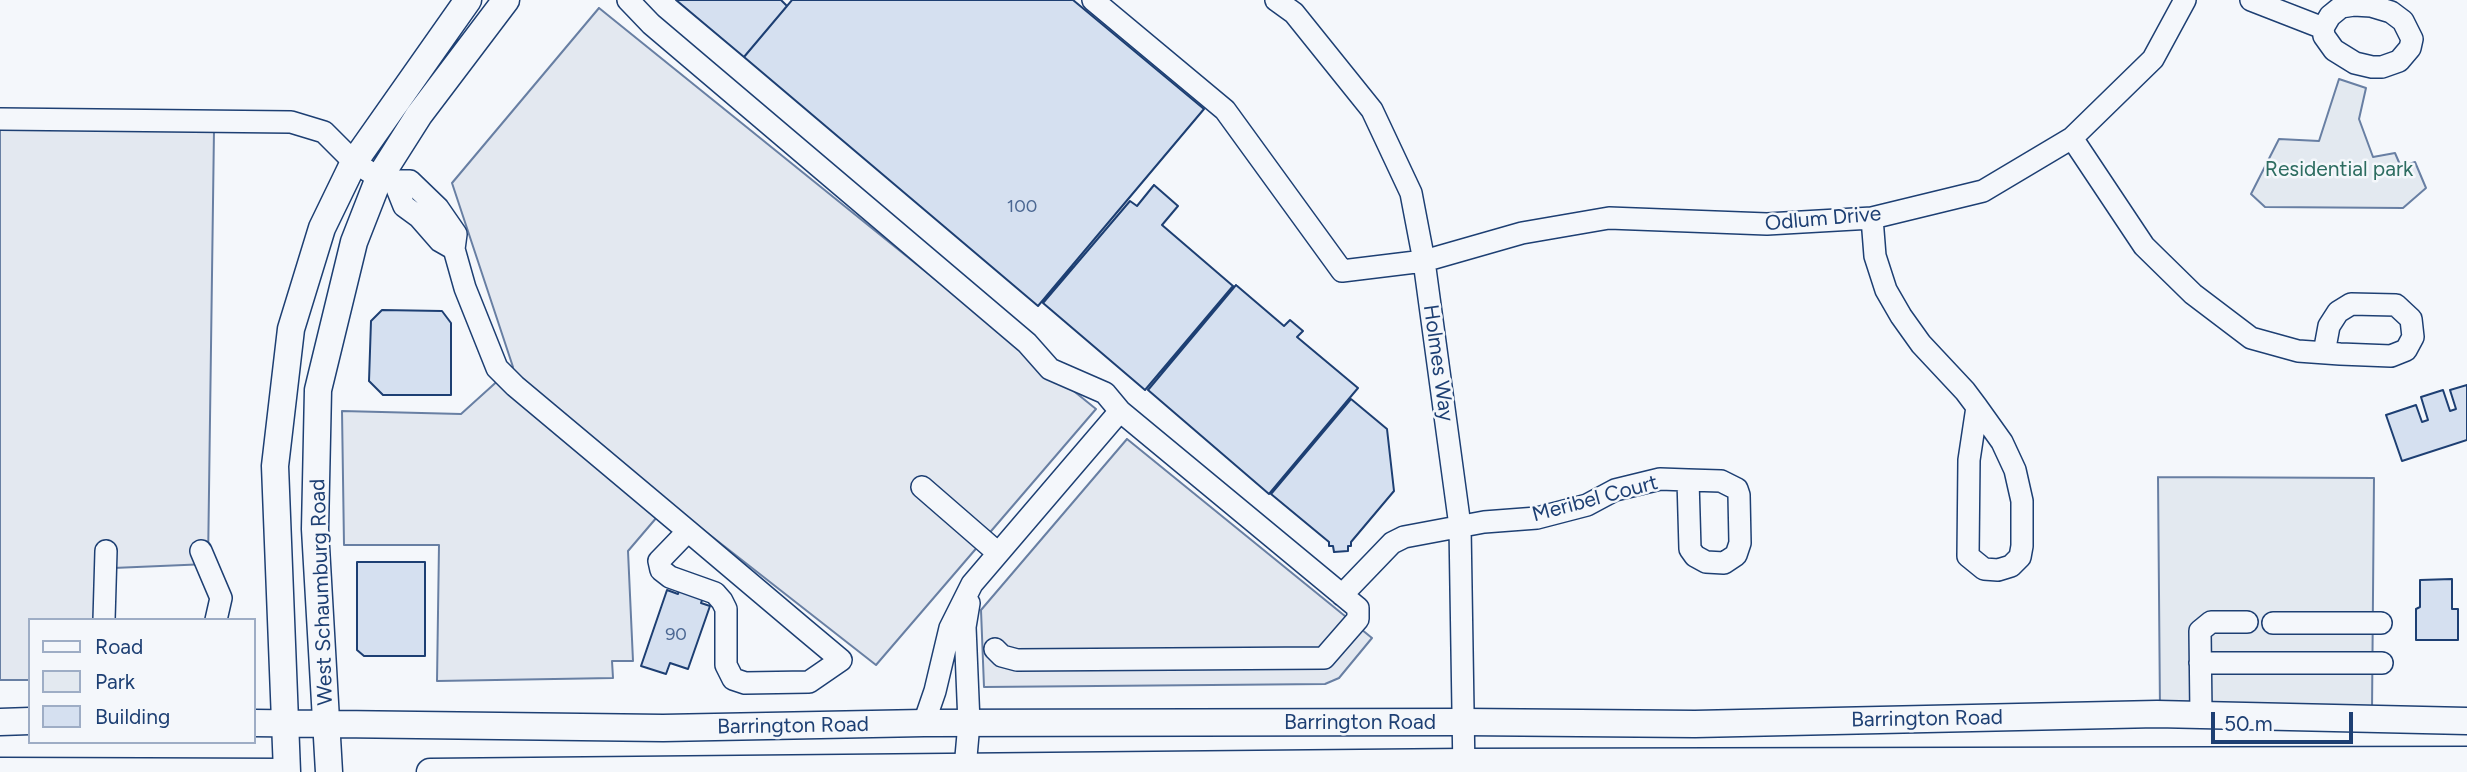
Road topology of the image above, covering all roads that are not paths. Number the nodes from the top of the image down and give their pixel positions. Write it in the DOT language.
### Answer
graph roads {
  1 [pos="468,0"];
  2 [pos="506,0"];
  3 [pos="628,0"];
  4 [pos="1093,0"];
  5 [pos="1276,0"];
  6 [pos="2185,0"];
  7 [pos="2250,0"];
  8 [pos="2323,28"];
  9 [pos="0,119"];
  10 [pos="2072,138"];
  11 [pos="354,162"];
  12 [pos="387,179"];
  13 [pos="1872,218"];
  14 [pos="1424,261"];
  15 [pos="2324,353"];
  16 [pos="1977,407"];
  17 [pos="1120,411"];
  18 [pos="1688,480"];
  19 [pos="922,487"];
  20 [pos="1460,526"];
  21 [pos="688,531"];
  22 [pos="106,551"];
  23 [pos="201,551"];
  24 [pos="998,553"];
  25 [pos="972,584"];
  26 [pos="1342,595"];
  27 [pos="104,618"];
  28 [pos="216,618"];
  29 [pos="2247,622"];
  30 [pos="2273,622"];
  31 [pos="2381,623"];
  32 [pos="995,649"];
  33 [pos="2200,663"];
  34 [pos="2382,663"];
  35 [pos="2201,714"];
  36 [pos="28,721"];
  37 [pos="2467,721"];
  38 [pos="0,722"];
  39 [pos="1464,722"];
  40 [pos="256,723"];
  41 [pos="285,723"];
  42 [pos="924,723"];
  43 [pos="969,723"];
  44 [pos="327,724"];
  45 [pos="2467,760"];
  46 [pos="1464,767"];
  47 [pos="965,768"];
  48 [pos="0,771"];
  49 [pos="287,772"];
  50 [pos="329,772"];
  51 [pos="430,772"];
  1 -- 11 [label="main road, West Schaumburg Road"];
  2 -- 12 [label="main road, West Schaumburg Road"];
  3 -- 17 [label="street"];
  4 -- 14 [label="street, Odlum Drive"];
  5 -- 14 [label="street, Holmes Way"];
  6 -- 10 [label="street, Odlum Drive"];
  7 -- 8 [label="street"];
  9 -- 11 [label="street"];
  10 -- 13 [label="street, Odlum Drive"];
  10 -- 15 [label="street"];
  11 -- 12 [label="street"];
  11 -- 41 [label="main road, West Schaumburg Road"];
  12 -- 21 [label="street"];
  12 -- 44 [label="main road, West Schaumburg Road"];
  13 -- 14 [label="street, Odlum Drive"];
  13 -- 16 [label="street"];
  14 -- 20 [label="street, Holmes Way"];
  16 -- 16 [label="street"];
  17 -- 24 [label="street"];
  17 -- 26 [label="street"];
  18 -- 20 [label="street, Meribel Court"];
  19 -- 24 [label="street"];
  20 -- 26 [label="street, Meribel Court"];
  20 -- 39 [label="street, Holmes Way"];
  21 -- 21 [label="street"];
  22 -- 27 [label="street"];
  23 -- 28 [label="street"];
  24 -- 25 [label="street"];
  25 -- 42 [label="street"];
  25 -- 43 [label="street"];
  26 -- 32 [label="street"];
  29 -- 33 [label="street"];
  30 -- 31 [label="street"];
  33 -- 34 [label="street"];
  33 -- 35 [label="street"];
  35 -- 37 [label="main road, Barrington Road"];
  35 -- 39 [label="main road, Barrington Road"];
  36 -- 38 [label="main road"];
  39 -- 43 [label="main road, Barrington Road"];
  39 -- 46 [label="street, Holmes Way"];
  40 -- 41 [label="main road, Barrington Road"];
  41 -- 44 [label="main road, Barrington Road"];
  41 -- 49 [label="main road, West Schaumburg Road"];
  42 -- 43 [label="main road, Barrington Road"];
  42 -- 44 [label="main road, Barrington Road"];
  43 -- 47 [label="street"];
  44 -- 50 [label="main road, West Schaumburg Road"];
  45 -- 46 [label="main road, Barrington Road"];
  46 -- 47 [label="main road, Barrington Road"];
  47 -- 51 [label="main road, Barrington Road"];
  48 -- 49 [label="main road"];
}
